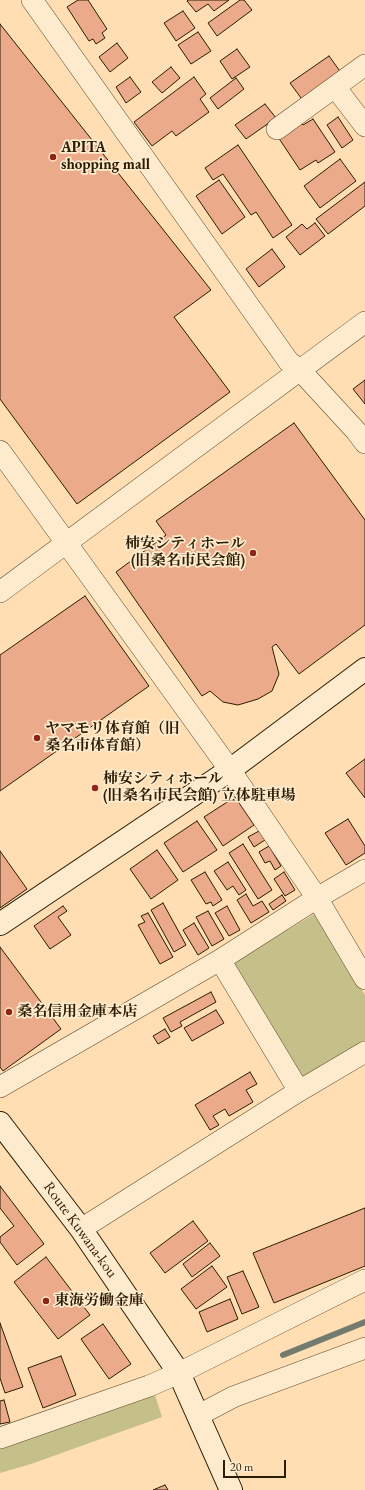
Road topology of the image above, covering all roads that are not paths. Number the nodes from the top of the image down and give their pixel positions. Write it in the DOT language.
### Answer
graph roads {
  1 [pos="32,0"];
  2 [pos="365,65"];
  3 [pos="335,88"];
  4 [pos="365,126"];
  5 [pos="277,129"];
  6 [pos="365,322"];
  7 [pos="300,370"];
  8 [pos="362,433"];
  9 [pos="0,451"];
  10 [pos="66,544"];
  11 [pos="0,592"];
  12 [pos="365,669"];
  13 [pos="230,770"];
  14 [pos="365,870"];
  15 [pos="317,898"];
  16 [pos="0,924"];
  17 [pos="220,960"];
  18 [pos="365,979"];
  19 [pos="365,1052"];
  20 [pos="0,1087"];
  21 [pos="298,1091"];
  22 [pos="1,1127"];
  23 [pos="81,1229"];
  24 [pos="365,1280"];
  25 [pos="365,1348"];
  26 [pos="180,1373"];
  27 [pos="199,1415"];
  28 [pos="0,1438"];
  29 [pos="231,1490"];
  1 -- 7 [label="street"];
  2 -- 3 [label="street"];
  3 -- 4 [label="street"];
  3 -- 5 [label="street"];
  6 -- 7 [label="street"];
  7 -- 8 [label="street"];
  7 -- 10 [label="street"];
  9 -- 10 [label="street"];
  10 -- 11 [label="street"];
  10 -- 13 [label="street"];
  12 -- 13 [label="street"];
  13 -- 15 [label="street"];
  13 -- 16 [label="street"];
  14 -- 15 [label="street"];
  15 -- 17 [label="street"];
  15 -- 18 [label="street"];
  17 -- 20 [label="street"];
  17 -- 21 [label="street"];
  19 -- 21 [label="street"];
  21 -- 23 [label="street"];
  22 -- 23 [label="street, Route Kuwana-kou"];
  23 -- 26 [label="street, Route Kuwana-kou"];
  24 -- 26 [label="street"];
  25 -- 27 [label="street"];
  26 -- 27 [label="street, Route Kuwana-kou"];
  26 -- 28 [label="street"];
  27 -- 29 [label="street, Route Kuwana-kou"];
}
